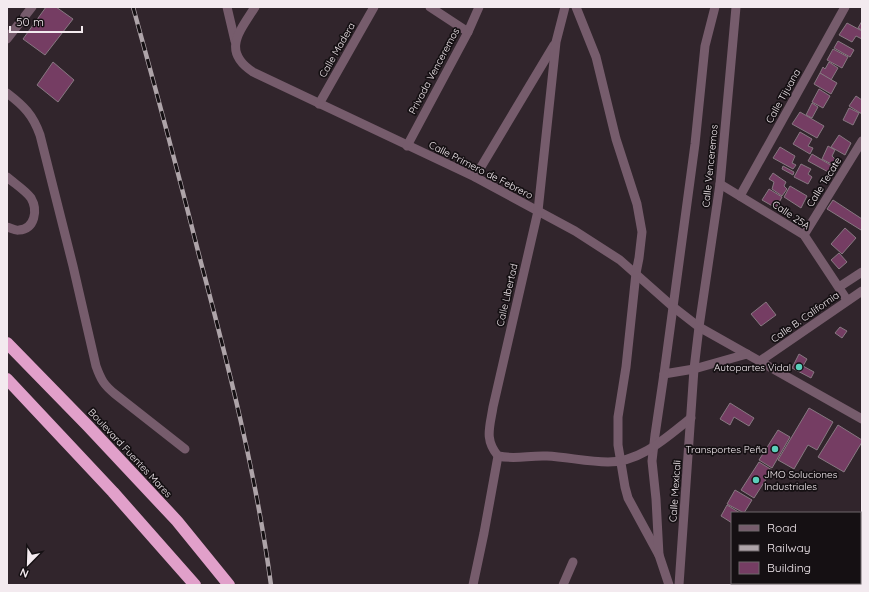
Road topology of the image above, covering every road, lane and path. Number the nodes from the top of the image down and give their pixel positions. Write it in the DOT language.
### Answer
graph roads {
  1 [pos="32,7"];
  2 [pos="227,7"];
  3 [pos="255,7"];
  4 [pos="374,7"];
  5 [pos="430,7"];
  6 [pos="479,7"];
  7 [pos="565,7"];
  8 [pos="576,7"];
  9 [pos="715,7"];
  10 [pos="736,7"];
  11 [pos="845,7"];
  12 [pos="468,32"];
  13 [pos="7,39"];
  14 [pos="235,41"];
  15 [pos="556,42"];
  16 [pos="7,93"];
  17 [pos="319,104"];
  18 [pos="862,141"];
  19 [pos="407,146"];
  20 [pos="7,177"];
  21 [pos="475,177"];
  22 [pos="720,184"];
  23 [pos="740,196"];
  24 [pos="538,211"];
  25 [pos="7,227"];
  26 [pos="804,235"];
  27 [pos="862,272"];
  28 [pos="636,273"];
  29 [pos="839,287"];
  30 [pos="862,290"];
  31 [pos="847,300"];
  32 [pos="672,306"];
  33 [pos="699,326"];
  34 [pos="7,343"];
  35 [pos="747,354"];
  36 [pos="760,361"];
  37 [pos="694,369"];
  38 [pos="664,374"];
  39 [pos="7,379"];
  40 [pos="691,418"];
  41 [pos="862,420"];
  42 [pos="654,447"];
  43 [pos="185,449"];
  44 [pos="498,456"];
  45 [pos="620,461"];
  46 [pos="659,555"];
  47 [pos="573,562"];
  48 [pos="195,585"];
  49 [pos="229,585"];
  50 [pos="473,585"];
  51 [pos="563,585"];
  52 [pos="669,585"];
  53 [pos="679,585"];
  1 -- 13 [label="street"];
  2 -- 14 [label="street"];
  3 -- 14 [label="street"];
  4 -- 17 [label="street, Calle Madera"];
  5 -- 12 [label="street"];
  6 -- 12 [label="street, Privada Venceremos"];
  7 -- 15 [label="street, Calle Libertad"];
  8 -- 28 [label="street"];
  9 -- 32 [label="street"];
  10 -- 22 [label="street, Calle Venceremos"];
  11 -- 23 [label="street, Calle Tijuana"];
  12 -- 19 [label="street, Privada Venceremos"];
  14 -- 17 [label="street, Calle Primero de Febrero"];
  15 -- 21 [label="street"];
  15 -- 24 [label="street, Calle Libertad"];
  16 -- 43 [label="street"];
  17 -- 19 [label="street, Calle Primero de Febrero"];
  18 -- 26 [label="street, Calle Tecate"];
  19 -- 21 [label="street, Calle Primero de Febrero"];
  20 -- 25 [label="street"];
  21 -- 24 [label="street, Calle Primero de Febrero"];
  22 -- 23 [label="street, Calle 25A"];
  22 -- 33 [label="street, Calle Venceremos"];
  23 -- 26 [label="street, Calle 25A"];
  24 -- 28 [label="street, Calle Primero de Febrero"];
  24 -- 44 [label="street, Calle Libertad"];
  26 -- 29 [label="street, Calle 25A"];
  27 -- 29 [label="street"];
  28 -- 32 [label="street, Calle Primero de Febrero"];
  28 -- 45 [label="street"];
  29 -- 31 [label="street, Calle 25A"];
  30 -- 31 [label="street, Calle B. California"];
  31 -- 36 [label="street, Calle B. California"];
  32 -- 33 [label="street, Calle Primero de Febrero"];
  32 -- 38 [label="street"];
  33 -- 35 [label="street, Calle Primero de Febrero"];
  33 -- 37 [label="street, Calle Mexicali"];
  34 -- 49 [label="highway, Boulevard Fuentes Mares"];
  35 -- 36 [label="street, Calle Primero de Febrero"];
  35 -- 37 [label="street"];
  36 -- 41 [label="street, Calle Primero de Febrero"];
  37 -- 38 [label="street"];
  37 -- 40 [label="street, Calle Mexicali"];
  38 -- 42 [label="street"];
  39 -- 48 [label="highway"];
  40 -- 42 [label="street"];
  40 -- 53 [label="street, Calle Mexicali"];
  42 -- 45 [label="street"];
  42 -- 46 [label="street"];
  44 -- 45 [label="street"];
  44 -- 50 [label="street"];
  45 -- 46 [label="street"];
  46 -- 52 [label="street"];
  47 -- 51 [label="street"];
}
